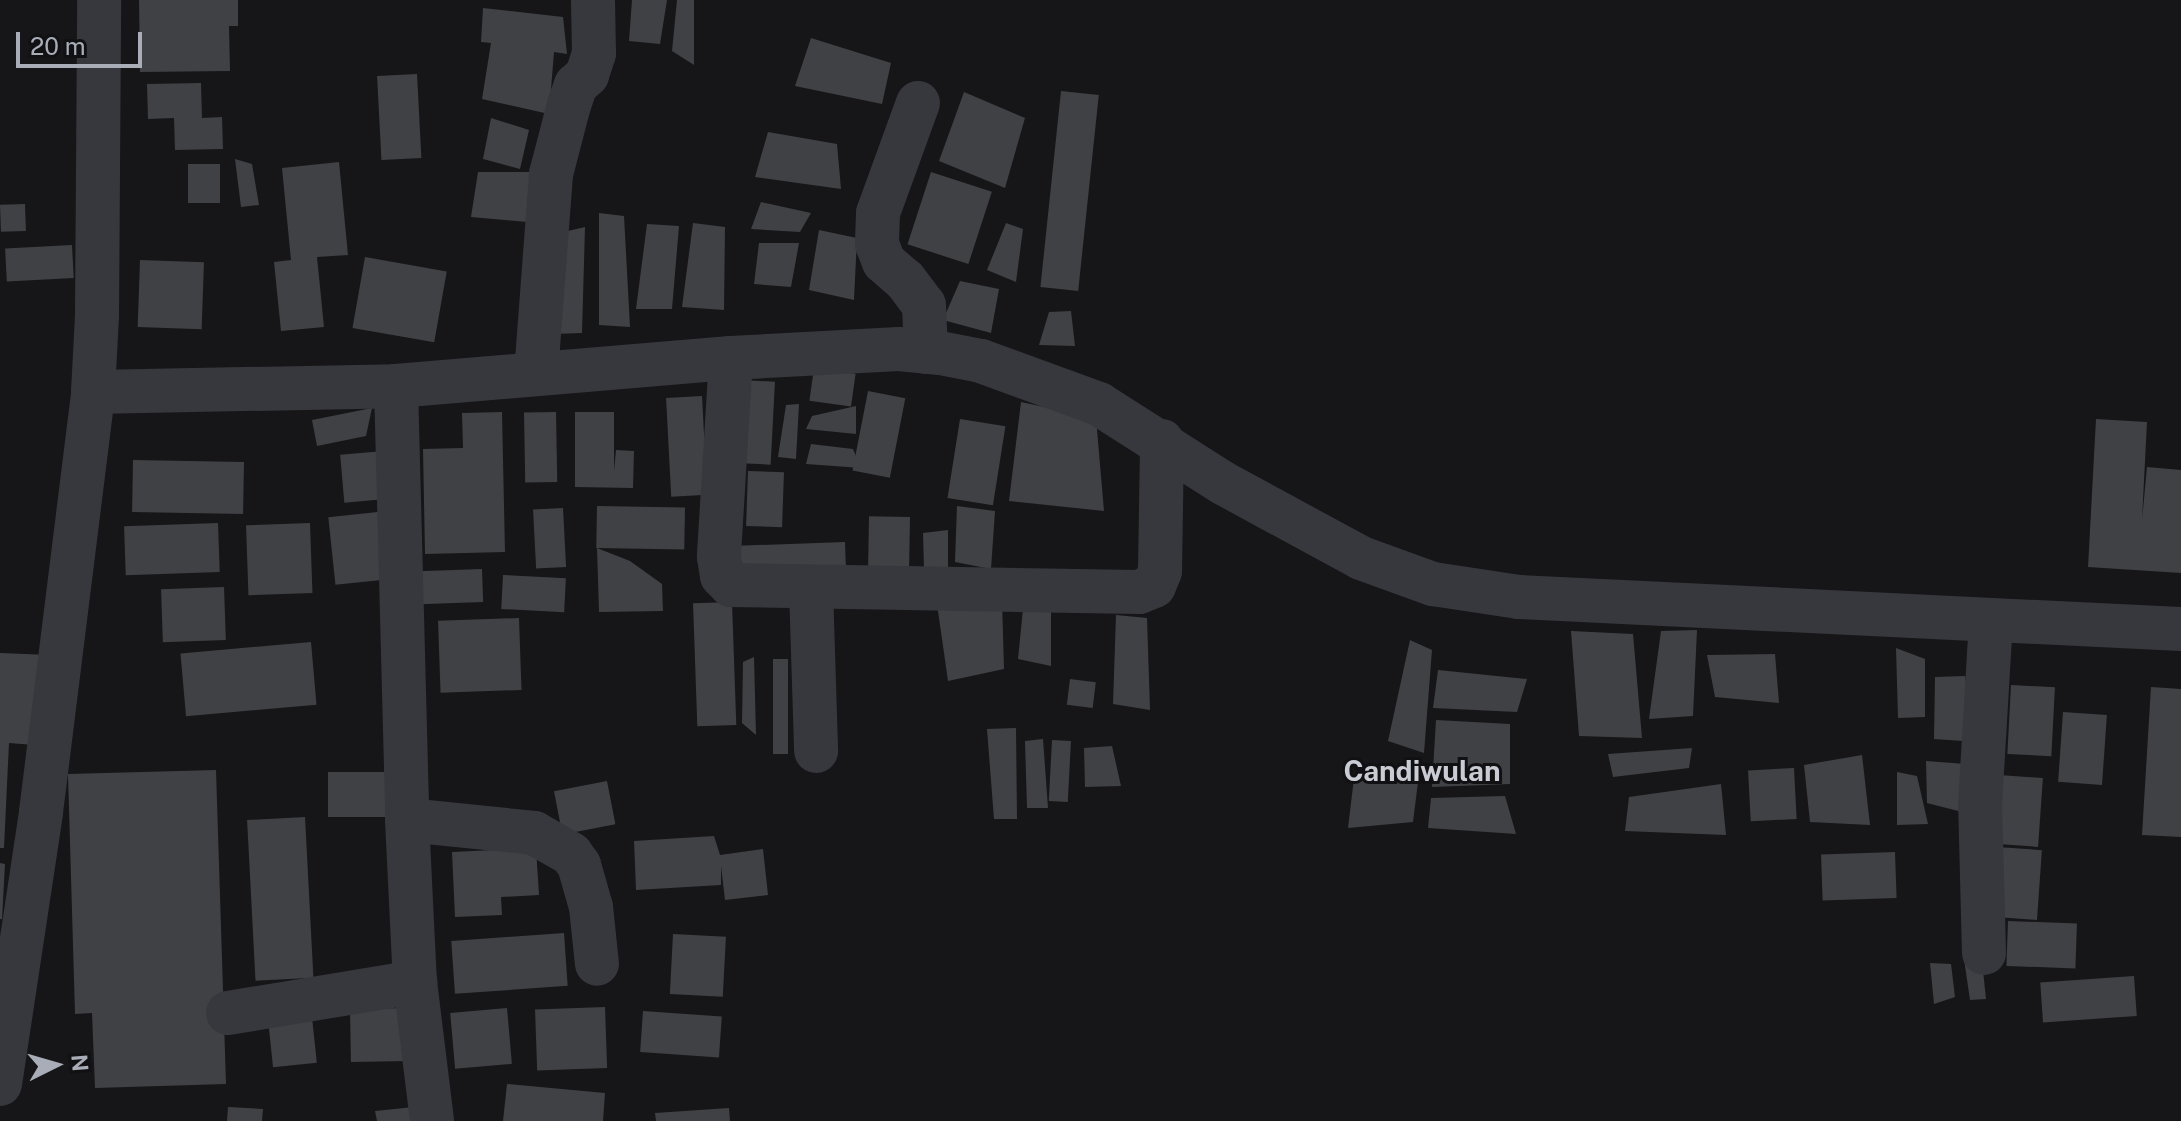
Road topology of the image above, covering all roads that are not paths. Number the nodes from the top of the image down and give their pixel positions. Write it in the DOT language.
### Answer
graph roads {
  1 [pos="99,0"];
  2 [pos="593,0"];
  3 [pos="918,103"];
  4 [pos="926,352"];
  5 [pos="731,358"];
  6 [pos="536,374"];
  7 [pos="396,386"];
  8 [pos="93,392"];
  9 [pos="1162,441"];
  10 [pos="811,588"];
  11 [pos="1991,621"];
  12 [pos="2181,629"];
  13 [pos="816,751"];
  14 [pos="407,820"];
  15 [pos="1984,953"];
  16 [pos="597,964"];
  17 [pos="415,982"];
  18 [pos="228,1013"];
  19 [pos="0,1084"];
  20 [pos="432,1121"];
  1 -- 8 [label="street"];
  2 -- 6 [label="street"];
  3 -- 4 [label="street"];
  4 -- 5 [label="street"];
  4 -- 9 [label="street"];
  5 -- 6 [label="street"];
  5 -- 10 [label="street"];
  6 -- 7 [label="street"];
  7 -- 8 [label="street"];
  7 -- 14 [label="street"];
  8 -- 19 [label="street"];
  9 -- 10 [label="street"];
  9 -- 11 [label="street"];
  10 -- 13 [label="street"];
  11 -- 12 [label="street"];
  11 -- 15 [label="street"];
  14 -- 16 [label="street"];
  14 -- 17 [label="street"];
  17 -- 18 [label="street"];
  17 -- 20 [label="street"];
}
